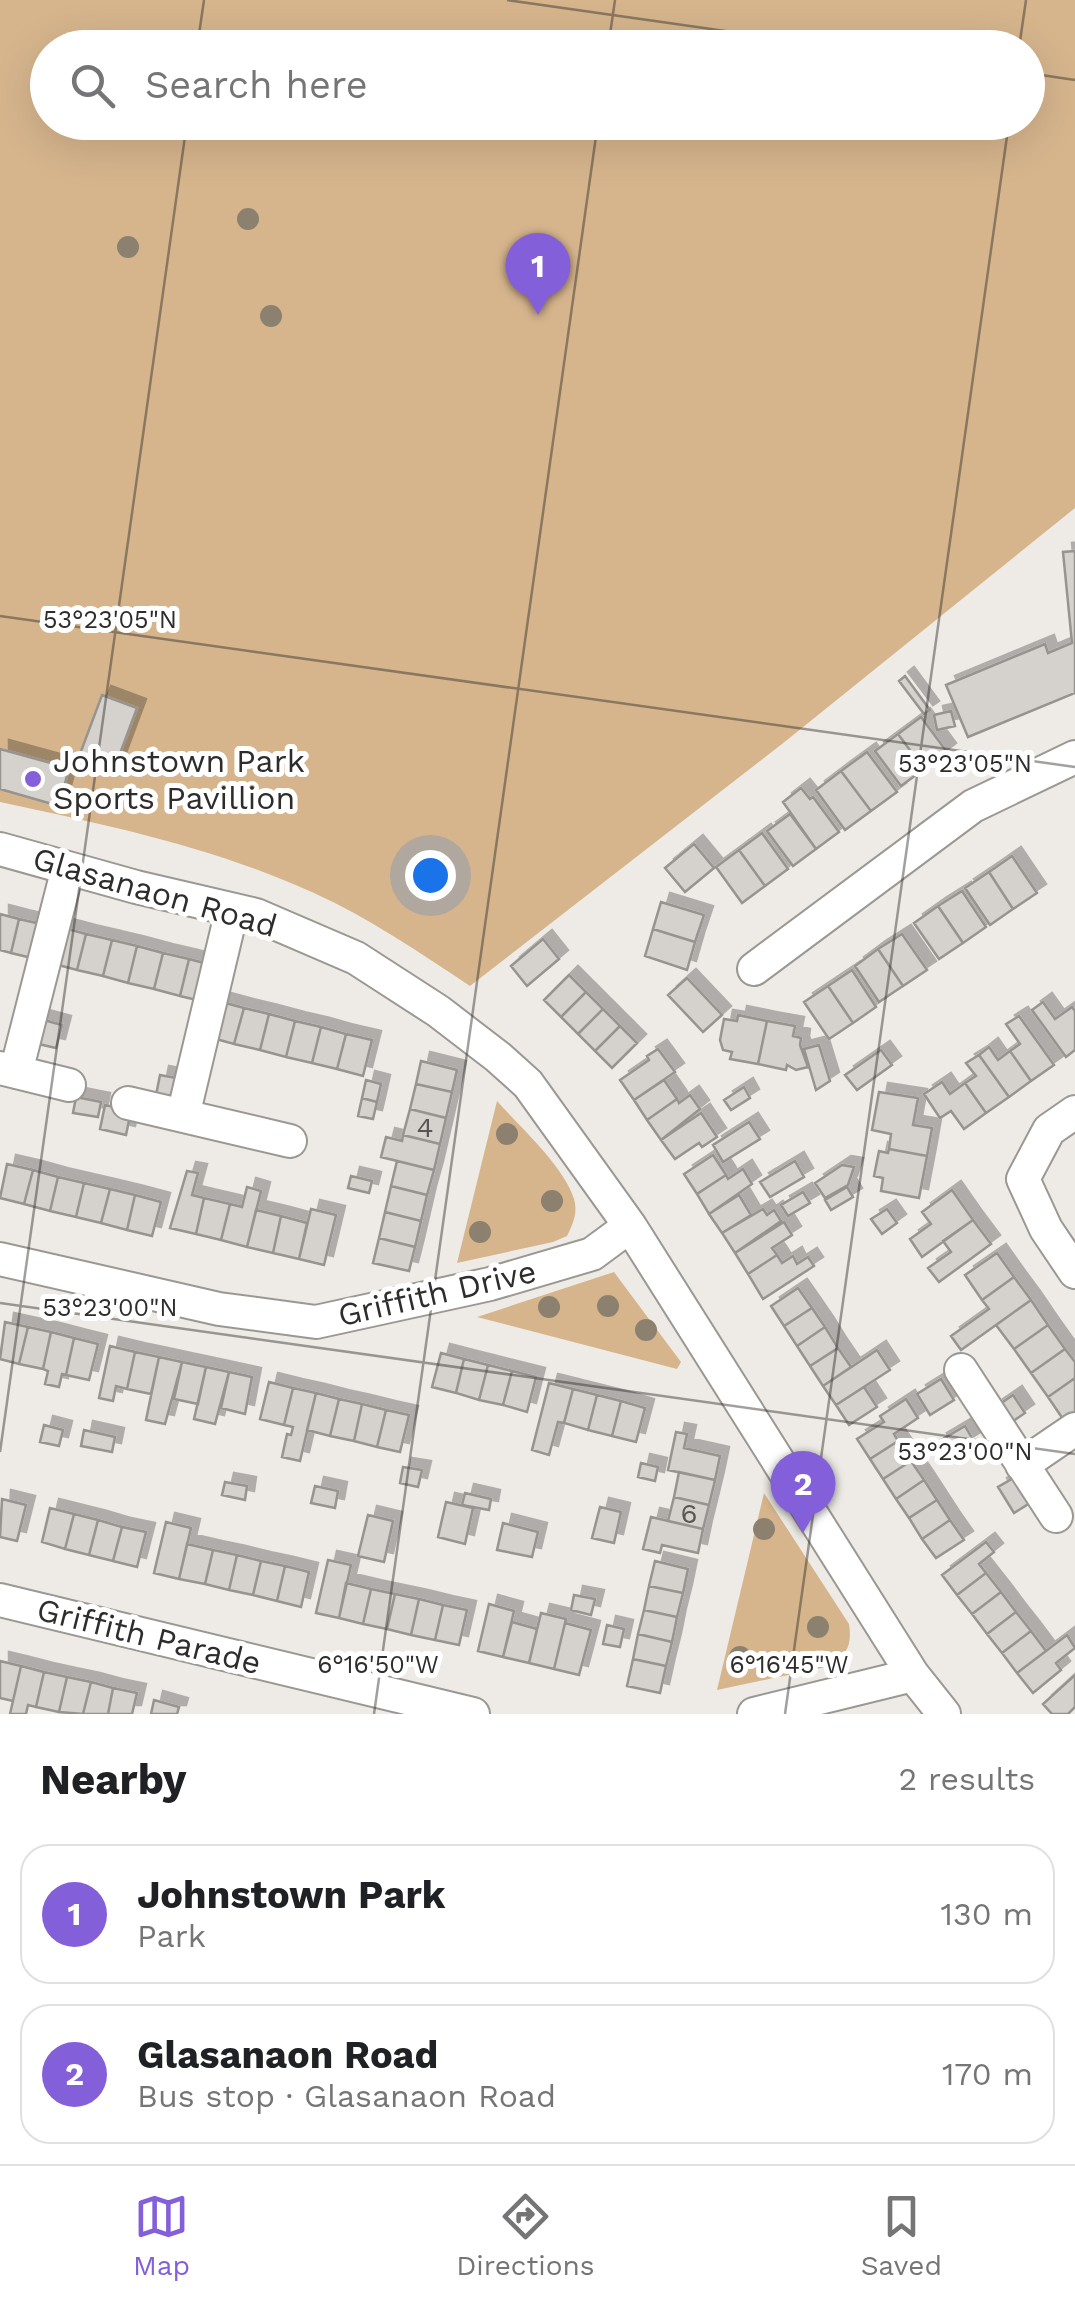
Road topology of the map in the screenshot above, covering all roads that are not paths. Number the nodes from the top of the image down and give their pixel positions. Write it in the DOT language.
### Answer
graph roads {
  1 [pos="1075,757"];
  2 [pos="0,848"];
  3 [pos="68,868"];
  4 [pos="232,910"];
  5 [pos="754,968"];
  6 [pos="8,1070"];
  7 [pos="70,1085"];
  8 [pos="128,1103"];
  9 [pos="1075,1112"];
  10 [pos="184,1116"];
  11 [pos="290,1142"];
  12 [pos="630,1226"];
  13 [pos="0,1258"];
  14 [pos="1075,1272"];
  15 [pos="961,1370"];
  16 [pos="1075,1429"];
  17 [pos="1022,1464"];
  18 [pos="1056,1516"];
  19 [pos="0,1600"];
  20 [pos="913,1675"];
  21 [pos="396,1705"];
  22 [pos="473,1714"];
  23 [pos="754,1714"];
  24 [pos="944,1714"];
  1 -- 5 [label="street"];
  2 -- 3 [label="street, Glasanaon Road"];
  3 -- 4 [label="street, Glasanaon Road"];
  3 -- 6 [label="street"];
  4 -- 10 [label="street"];
  4 -- 12 [label="street, Glasanaon Road"];
  6 -- 7 [label="street"];
  8 -- 10 [label="street"];
  9 -- 14 [label="street"];
  10 -- 11 [label="street"];
  12 -- 13 [label="street, Griffith Drive"];
  12 -- 20 [label="street, Glasanaon Road"];
  15 -- 17 [label="street"];
  16 -- 17 [label="street"];
  17 -- 18 [label="street"];
  19 -- 21 [label="street, Griffith Parade"];
  20 -- 23 [label="street"];
  20 -- 24 [label="street, Glasanaon Road"];
  21 -- 22 [label="street, Griffith Parade"];
}
